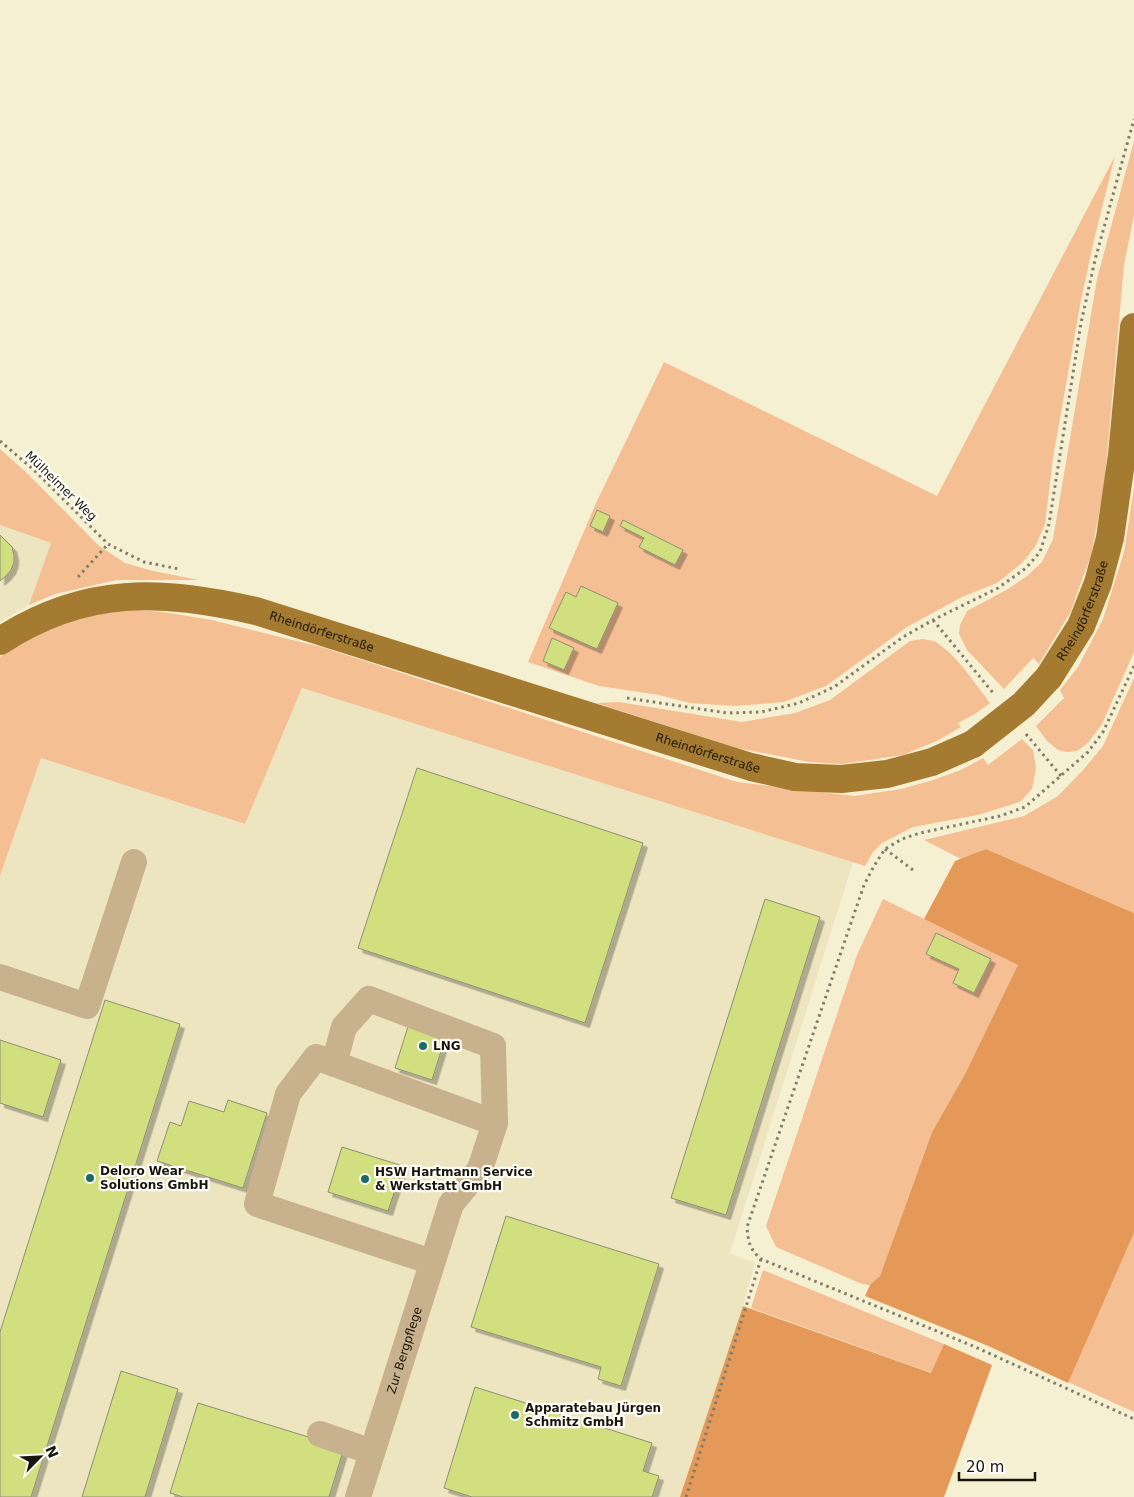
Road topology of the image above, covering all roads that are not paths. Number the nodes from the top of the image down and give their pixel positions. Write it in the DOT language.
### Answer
graph roads {
  1 [pos="1134,327"];
  2 [pos="0,641"];
  3 [pos="134,862"];
  4 [pos="0,977"];
  5 [pos="334,1064"];
  6 [pos="495,1123"];
  7 [pos="432,1262"];
  8 [pos="320,1434"];
  9 [pos="372,1452"];
  10 [pos="358,1497"];
  1 -- 2 [label="main road, Rheindörferstraße, bridge"];
  3 -- 4 [label="lane"];
  5 -- 6 [label="lane"];
  5 -- 6 [label="lane"];
  5 -- 7 [label="lane"];
  6 -- 7 [label="lane, Zur Bergpflege"];
  7 -- 9 [label="lane, Zur Bergpflege"];
  8 -- 9 [label="lane"];
  9 -- 10 [label="lane, Zur Bergpflege"];
}
